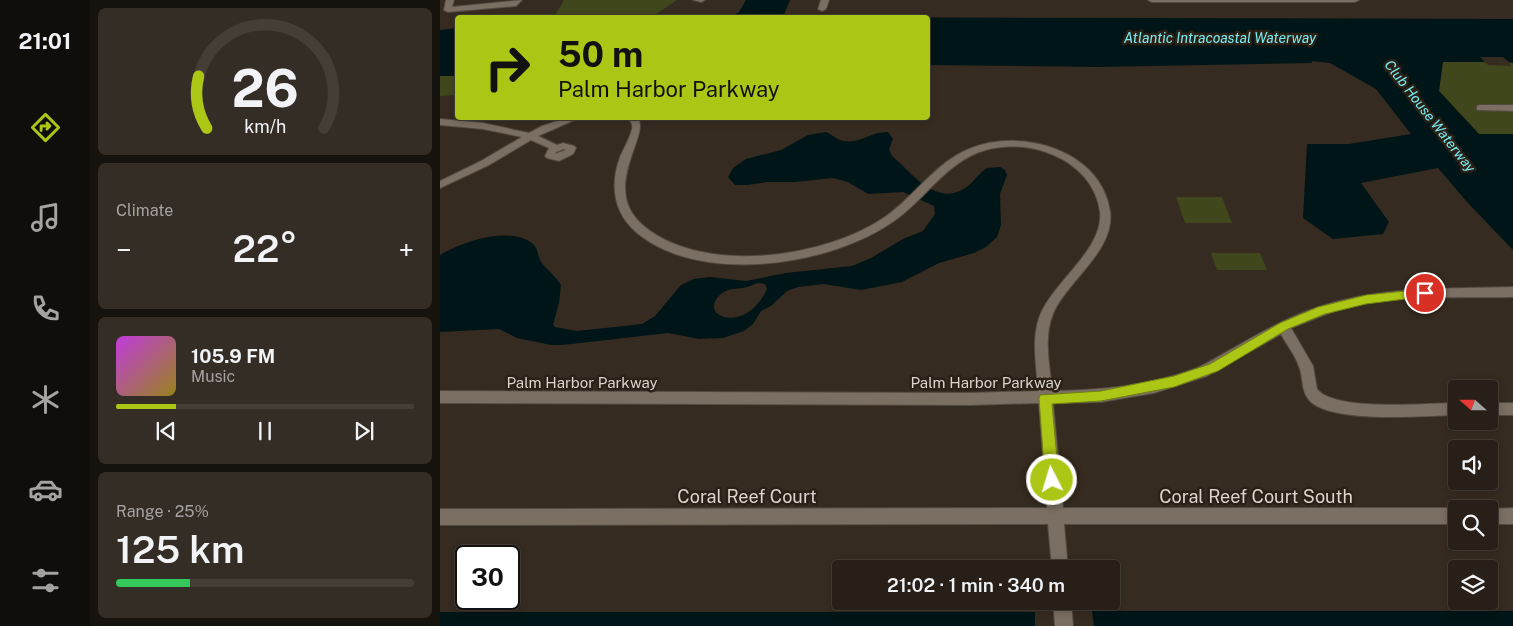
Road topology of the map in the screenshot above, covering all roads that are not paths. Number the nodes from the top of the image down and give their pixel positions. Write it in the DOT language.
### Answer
graph roads {
  1 [pos="450,0"];
  2 [pos="825,0"];
  3 [pos="1152,0"];
  4 [pos="1355,0"];
  5 [pos="517,2"];
  6 [pos="822,8"];
  7 [pos="1480,108"];
  8 [pos="1513,108"];
  9 [pos="567,120"];
  10 [pos="635,120"];
  11 [pos="440,122"];
  12 [pos="529,137"];
  13 [pos="556,148"];
  14 [pos="440,185"];
  15 [pos="1513,292"];
  16 [pos="1284,326"];
  17 [pos="440,397"];
  18 [pos="1045,399"];
  19 [pos="1448,409"];
  20 [pos="1498,409"];
  21 [pos="1513,409"];
  22 [pos="1055,516"];
  23 [pos="1448,516"];
  24 [pos="1498,516"];
  25 [pos="1513,516"];
  26 [pos="440,517"];
  27 [pos="1059,560"];
  28 [pos="1063,610"];
  29 [pos="1064,626"];
  1 -- 5 [label="street"];
  2 -- 6 [label="street"];
  3 -- 4 [label="street"];
  7 -- 8 [label="street"];
  9 -- 12 [label="street"];
  10 -- 18 [label="street"];
  11 -- 12 [label="street"];
  12 -- 13 [label="street"];
  12 -- 14 [label="street"];
  15 -- 16 [label="street, Palm Harbor Parkway"];
  16 -- 18 [label="street, Palm Harbor Parkway"];
  16 -- 19 [label="street"];
  17 -- 18 [label="street, Palm Harbor Parkway"];
  18 -- 22 [label="street"];
  20 -- 21 [label="street"];
  22 -- 23 [label="street, Coral Reef Court South"];
  22 -- 26 [label="street, Coral Reef Court"];
  22 -- 27 [label="street"];
  24 -- 25 [label="street"];
  28 -- 29 [label="street"];
}
